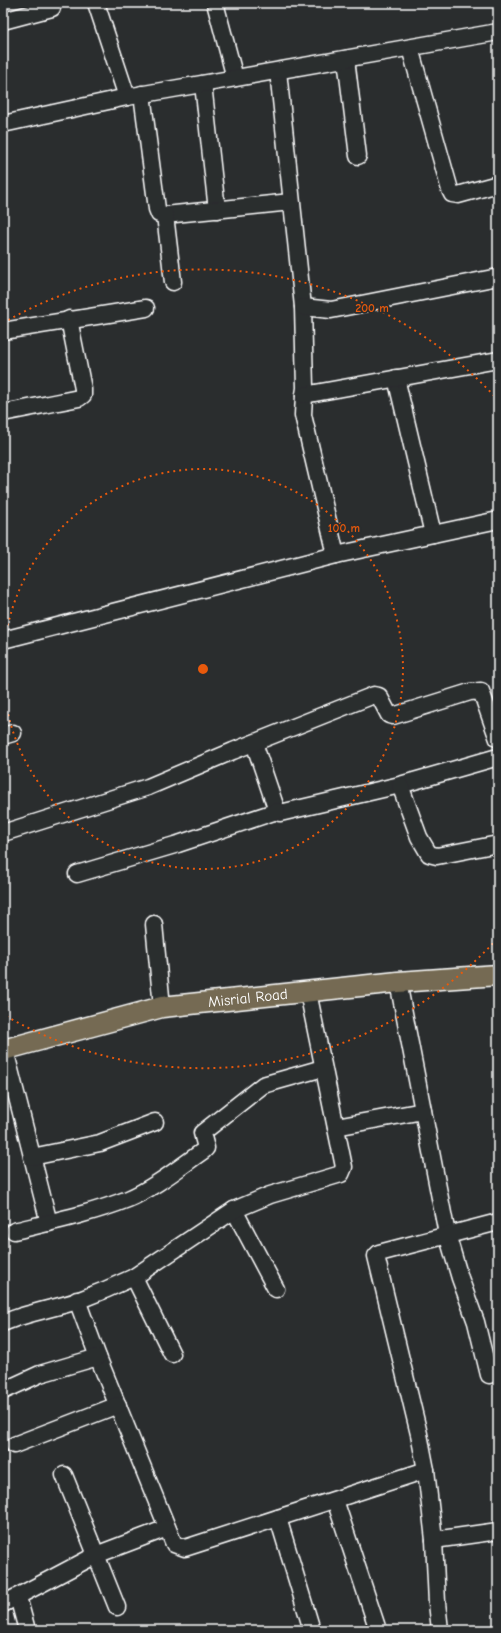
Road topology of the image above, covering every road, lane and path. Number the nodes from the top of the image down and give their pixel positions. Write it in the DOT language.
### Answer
graph roads {
  1 [pos="96,3"];
  2 [pos="216,3"];
  3 [pos="52,8"];
  4 [pos="17,10"];
  5 [pos="3,21"];
  6 [pos="498,32"];
  7 [pos="410,48"];
  8 [pos="346,59"];
  9 [pos="278,71"];
  10 [pos="235,78"];
  11 [pos="203,84"];
  12 [pos="134,95"];
  13 [pos="3,124"];
  14 [pos="358,156"];
  15 [pos="498,184"];
  16 [pos="292,202"];
  17 [pos="218,210"];
  18 [pos="165,215"];
  19 [pos="498,277"];
  20 [pos="173,282"];
  21 [pos="303,307"];
  22 [pos="146,308"];
  23 [pos="68,319"];
  24 [pos="3,331"];
  25 [pos="498,360"];
  26 [pos="396,378"];
  27 [pos="304,395"];
  28 [pos="3,413"];
  29 [pos="498,520"];
  30 [pos="432,534"];
  31 [pos="336,555"];
  32 [pos="3,640"];
  33 [pos="498,739"];
  34 [pos="254,743"];
  35 [pos="498,757"];
  36 [pos="400,785"];
  37 [pos="277,811"];
  38 [pos="3,833"];
  39 [pos="498,844"];
  40 [pos="77,874"];
  41 [pos="154,924"];
  42 [pos="498,975"];
  43 [pos="398,982"];
  44 [pos="308,992"];
  45 [pos="162,1007"];
  46 [pos="4,1050"];
  47 [pos="323,1068"];
  48 [pos="423,1111"];
  49 [pos="155,1122"];
  50 [pos="336,1127"];
  51 [pos="32,1157"];
  52 [pos="234,1210"];
  53 [pos="498,1222"];
  54 [pos="49,1223"];
  55 [pos="14,1231"];
  56 [pos="447,1234"];
  57 [pos="134,1277"];
  58 [pos="276,1289"];
  59 [pos="77,1300"];
  60 [pos="3,1323"];
  61 [pos="172,1354"];
  62 [pos="98,1356"];
  63 [pos="489,1375"];
  64 [pos="3,1391"];
  65 [pos="118,1405"];
  66 [pos="14,1445"];
  67 [pos="426,1470"];
  68 [pos="64,1475"];
  69 [pos="335,1500"];
  70 [pos="278,1518"];
  71 [pos="167,1528"];
  72 [pos="498,1531"];
  73 [pos="434,1540"];
  74 [pos="96,1555"];
  75 [pos="18,1597"];
  76 [pos="3,1604"];
  77 [pos="117,1606"];
  78 [pos="27,1630"];
  79 [pos="312,1630"];
  80 [pos="378,1630"];
  81 [pos="440,1630"];
  1 -- 12 [label="street"];
  2 -- 10 [label="street"];
  3 -- 4 [label="street"];
  4 -- 5 [label="street"];
  6 -- 7 [label="street"];
  7 -- 8 [label="street"];
  7 -- 15 [label="street"];
  8 -- 9 [label="street"];
  8 -- 14 [label="street"];
  9 -- 10 [label="street"];
  9 -- 16 [label="street"];
  10 -- 11 [label="street"];
  11 -- 12 [label="street"];
  11 -- 17 [label="street"];
  12 -- 13 [label="street"];
  12 -- 18 [label="street"];
  16 -- 17 [label="street"];
  16 -- 21 [label="street"];
  17 -- 18 [label="street"];
  18 -- 20 [label="street"];
  19 -- 21 [label="street"];
  21 -- 27 [label="street"];
  22 -- 23 [label="street"];
  23 -- 24 [label="street"];
  23 -- 28 [label="street"];
  25 -- 26 [label="street"];
  26 -- 27 [label="street"];
  26 -- 30 [label="street"];
  27 -- 31 [label="street"];
  29 -- 30 [label="street"];
  30 -- 31 [label="street"];
  31 -- 32 [label="street"];
  33 -- 34 [label="street"];
  34 -- 37 [label="street"];
  34 -- 38 [label="street"];
  35 -- 36 [label="street"];
  36 -- 37 [label="street"];
  36 -- 39 [label="street"];
  37 -- 40 [label="street"];
  41 -- 45 [label="street"];
  42 -- 43 [label="main road, Misrial Road"];
  43 -- 44 [label="main road, Misrial Road"];
  43 -- 48 [label="street"];
  44 -- 45 [label="main road, Misrial Road"];
  44 -- 47 [label="street"];
  45 -- 46 [label="main road, Misrial Road"];
  46 -- 51 [label="street"];
  47 -- 50 [label="street"];
  47 -- 54 [label="street"];
  48 -- 50 [label="street"];
  48 -- 56 [label="street"];
  49 -- 51 [label="street"];
  50 -- 52 [label="street"];
  51 -- 54 [label="street"];
  52 -- 57 [label="street"];
  52 -- 58 [label="street"];
  53 -- 56 [label="street"];
  54 -- 55 [label="street"];
  56 -- 63 [label="street"];
  56 -- 67 [label="street"];
  57 -- 59 [label="street"];
  57 -- 61 [label="street"];
  59 -- 60 [label="street"];
  59 -- 62 [label="street"];
  62 -- 64 [label="street"];
  62 -- 65 [label="street"];
  65 -- 66 [label="street"];
  65 -- 71 [label="street"];
  67 -- 69 [label="street"];
  67 -- 73 [label="street"];
  68 -- 74 [label="street"];
  69 -- 70 [label="street"];
  69 -- 80 [label="street"];
  70 -- 71 [label="street"];
  70 -- 79 [label="street"];
  71 -- 74 [label="street"];
  72 -- 73 [label="street"];
  73 -- 81 [label="street"];
  74 -- 75 [label="street"];
  74 -- 77 [label="street"];
  75 -- 76 [label="street"];
  75 -- 78 [label="street"];
}
